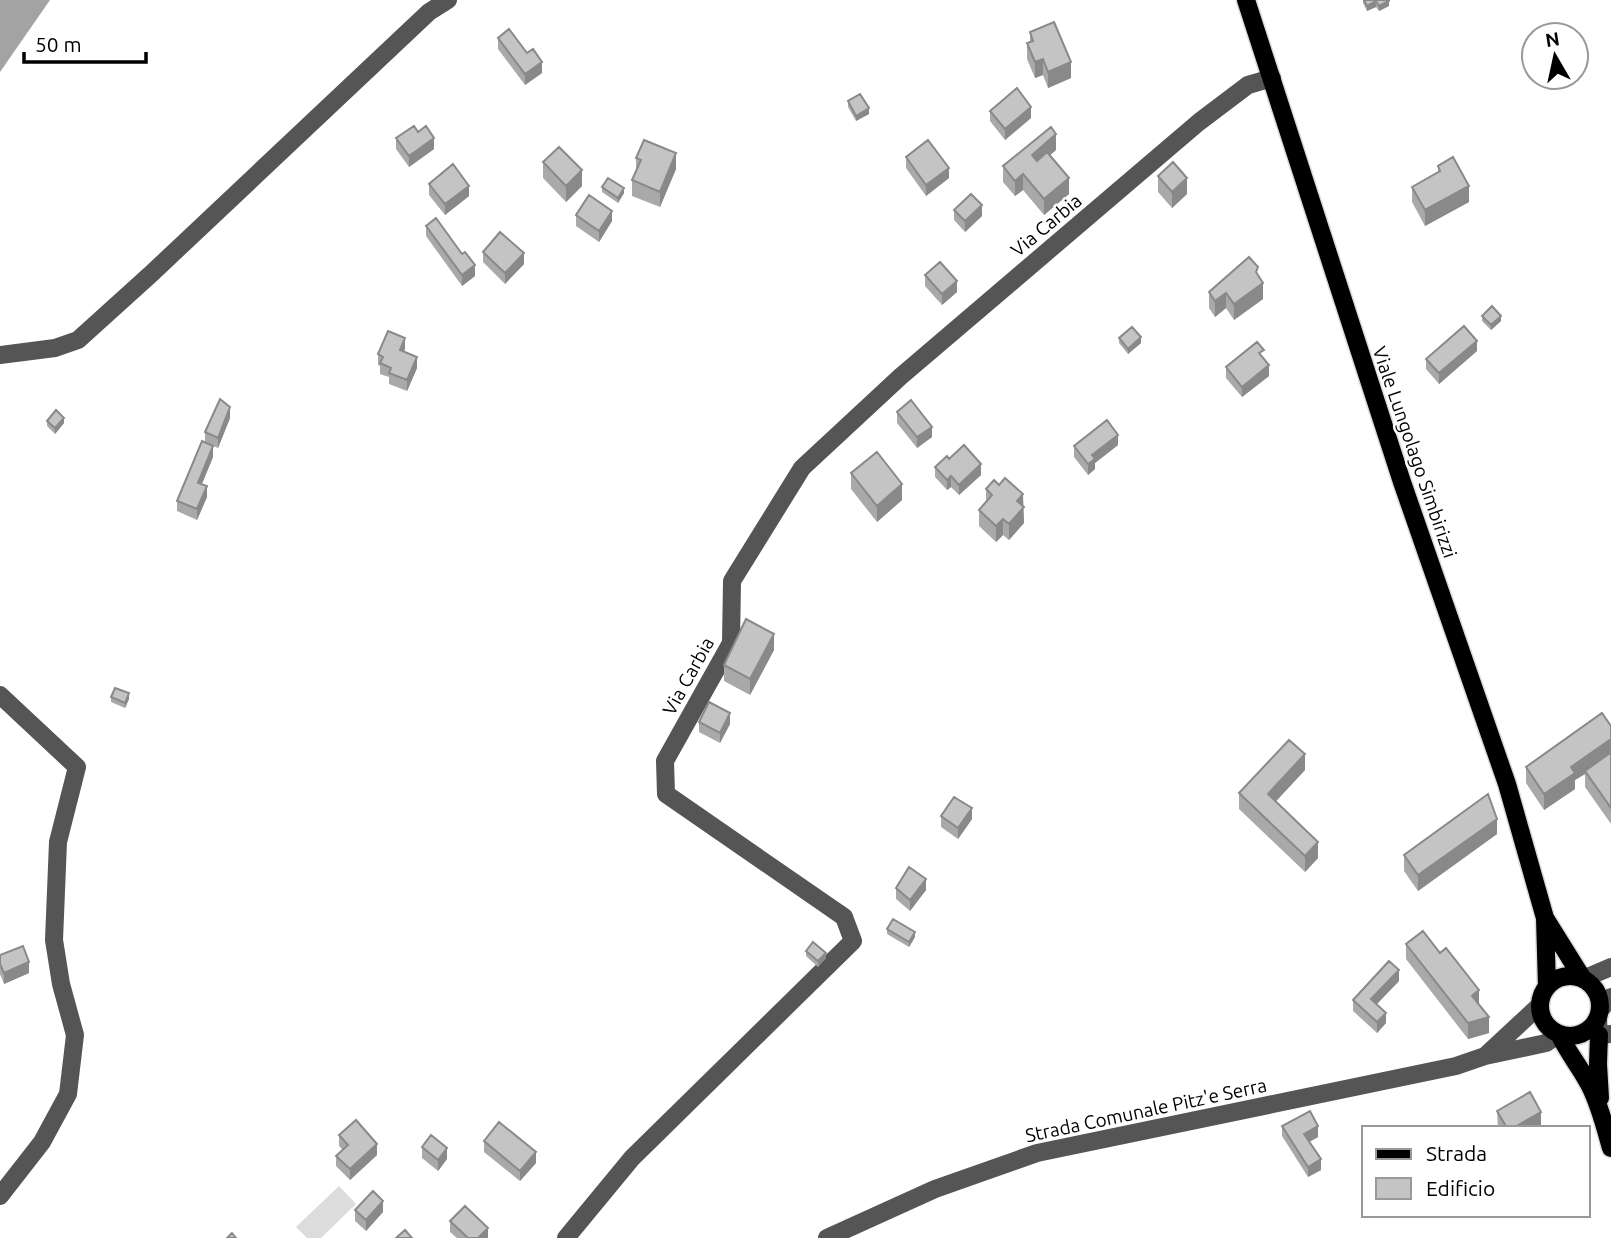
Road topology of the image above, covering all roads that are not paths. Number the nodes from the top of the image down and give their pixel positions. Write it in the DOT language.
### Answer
graph roads {
  1 [pos="448,0"];
  2 [pos="1246,0"];
  3 [pos="426,6"];
  4 [pos="1272,78"];
  5 [pos="0,355"];
  6 [pos="0,695"];
  7 [pos="1545,918"];
  8 [pos="1611,967"];
  9 [pos="1583,979"];
  10 [pos="1547,988"];
  11 [pos="1540,1005"];
  12 [pos="1604,1019"];
  13 [pos="1559,1034"];
  14 [pos="1485,1056"];
  15 [pos="1602,1116"];
  16 [pos="1611,1148"];
  17 [pos="0,1196"];
  18 [pos="566,1238"];
  19 [pos="827,1238"];
  1 -- 3 [label="street"];
  2 -- 4 [label="main road, Viale Lungolago Simbirizzi"];
  3 -- 5 [label="street"];
  4 -- 7 [label="main road, Viale Lungolago Simbirizzi"];
  4 -- 18 [label="street, Via Carbia"];
  6 -- 17 [label="street"];
  7 -- 9 [label="main road, Viale Lungolago Simbirizzi"];
  7 -- 10 [label="main road, Viale Lungolago Simbirizzi"];
  8 -- 9 [label="street"];
  9 -- 10 [label="main road"];
  9 -- 12 [label="main road"];
  10 -- 11 [label="main road"];
  11 -- 13 [label="main road"];
  11 -- 14 [label="street, Strada Comunale Pitz'e Serra"];
  12 -- 13 [label="main road"];
  12 -- 15 [label="main road"];
  13 -- 14 [label="street, Strada Comunale Pitz'e Serra"];
  13 -- 15 [label="main road"];
  14 -- 19 [label="street, Strada Comunale Pitz'e Serra"];
  15 -- 16 [label="main road"];
}
